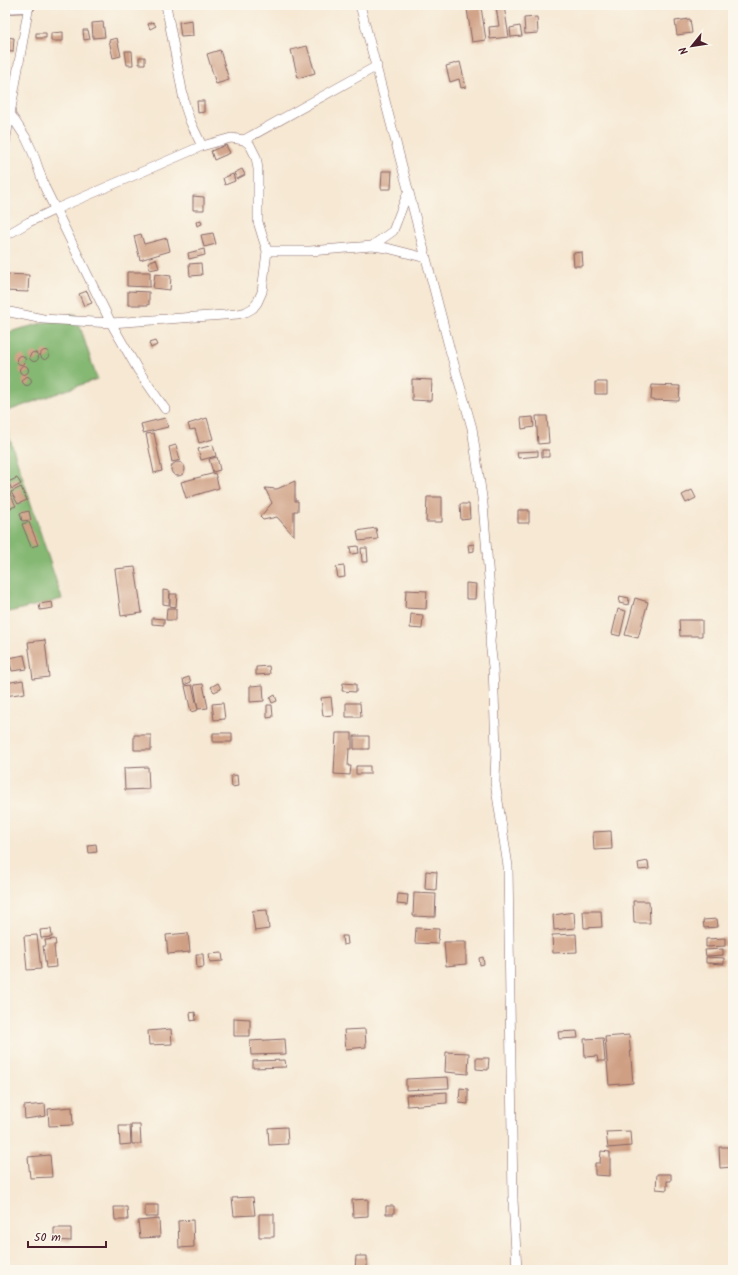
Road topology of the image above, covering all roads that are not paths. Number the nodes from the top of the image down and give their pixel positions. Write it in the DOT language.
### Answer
graph roads {
  1 [pos="29,5"];
  2 [pos="166,5"];
  3 [pos="360,5"];
  4 [pos="5,6"];
  5 [pos="377,66"];
  6 [pos="11,115"];
  7 [pos="244,140"];
  8 [pos="5,143"];
  9 [pos="202,146"];
  10 [pos="408,192"];
  11 [pos="56,209"];
  12 [pos="5,236"];
  13 [pos="372,246"];
  14 [pos="267,252"];
  15 [pos="426,258"];
  16 [pos="5,312"];
  17 [pos="111,322"];
  18 [pos="165,409"];
  19 [pos="517,1270"];
  1 -- 4 [label="main road"];
  1 -- 6 [label="street"];
  2 -- 9 [label="street"];
  3 -- 5 [label="street"];
  5 -- 7 [label="street"];
  5 -- 10 [label="street"];
  6 -- 8 [label="street"];
  6 -- 11 [label="street"];
  7 -- 9 [label="street"];
  7 -- 14 [label="street"];
  9 -- 11 [label="street"];
  10 -- 13 [label="street"];
  10 -- 15 [label="street"];
  11 -- 12 [label="street"];
  11 -- 17 [label="street"];
  13 -- 14 [label="street"];
  13 -- 15 [label="street"];
  14 -- 17 [label="street"];
  15 -- 19 [label="street"];
  16 -- 17 [label="street"];
  17 -- 18 [label="street"];
}
